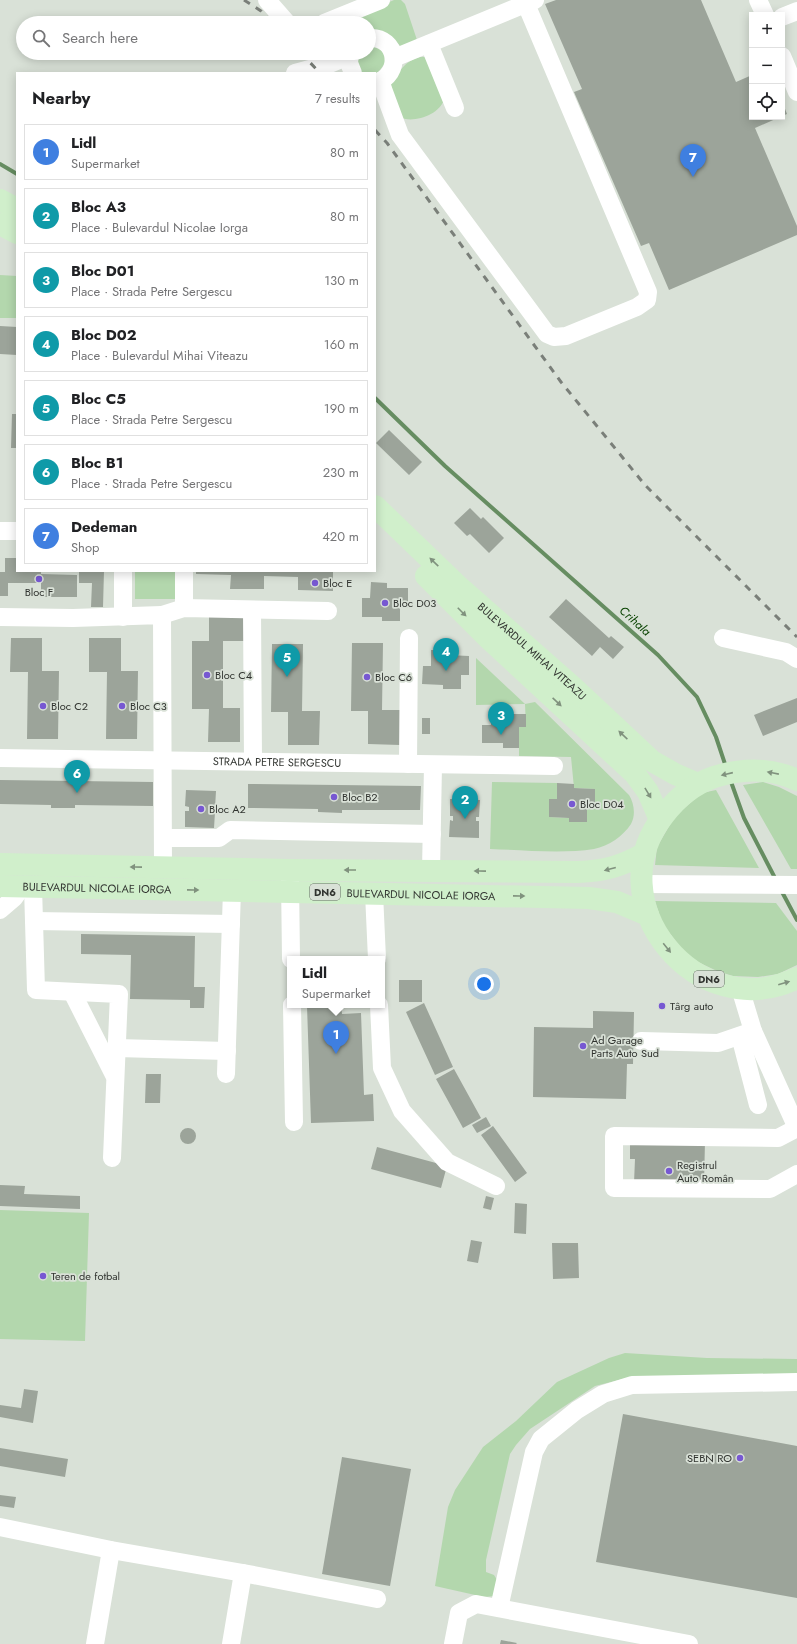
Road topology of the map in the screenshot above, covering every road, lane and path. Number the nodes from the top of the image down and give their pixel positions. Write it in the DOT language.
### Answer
graph roads {
  1 [pos="266,0"];
  2 [pos="381,0"];
  3 [pos="758,0"];
  4 [pos="530,2"];
  5 [pos="797,11"];
  6 [pos="764,12"];
  7 [pos="281,16"];
  8 [pos="354,16"];
  9 [pos="785,16"];
  10 [pos="376,39"];
  11 [pos="429,44"];
  12 [pos="394,58"];
  13 [pos="350,61"];
  14 [pos="785,63"];
  15 [pos="299,72"];
  16 [pos="378,82"];
  17 [pos="797,92"];
  18 [pos="455,108"];
  19 [pos="0,224"];
  20 [pos="16,232"];
  21 [pos="376,507"];
  22 [pos="376,527"];
  23 [pos="0,531"];
  24 [pos="16,531"];
  25 [pos="123,572"];
  26 [pos="184,572"];
  27 [pos="452,590"];
  28 [pos="184,608"];
  29 [pos="252,610"];
  30 [pos="328,611"];
  31 [pos="162,615"];
  32 [pos="123,616"];
  33 [pos="0,617"];
  34 [pos="409,638"];
  35 [pos="723,638"];
  36 [pos="797,659"];
  37 [pos="0,758"];
  38 [pos="162,760"];
  39 [pos="253,761"];
  40 [pos="408,764"];
  41 [pos="433,765"];
  42 [pos="554,766"];
  43 [pos="797,780"];
  44 [pos="702,782"];
  45 [pos="660,820"];
  46 [pos="432,834"];
  47 [pos="163,838"];
  48 [pos="645,853"];
  49 [pos="0,864"];
  50 [pos="163,868"];
  51 [pos="431,871"];
  52 [pos="290,881"];
  53 [pos="642,884"];
  54 [pos="797,885"];
  55 [pos="0,886"];
  56 [pos="27,887"];
  57 [pos="232,890"];
  58 [pos="374,893"];
  59 [pos="0,910"];
  60 [pos="648,915"];
  61 [pos="34,921"];
  62 [pos="231,924"];
  63 [pos="291,956"];
  64 [pos="377,956"];
  65 [pos="797,978"];
  66 [pos="740,988"];
  67 [pos="72,992"];
  68 [pos="292,1008"];
  69 [pos="379,1008"];
  70 [pos="747,1034"];
  71 [pos="641,1041"];
  72 [pos="116,1048"];
  73 [pos="227,1051"];
  74 [pos="226,1074"];
  75 [pos="115,1078"];
  76 [pos="758,1105"];
  77 [pos="294,1122"];
  78 [pos="797,1128"];
  79 [pos="112,1158"];
  80 [pos="797,1174"];
  81 [pos="496,1186"];
  82 [pos="797,1382"];
  83 [pos="0,1527"];
  84 [pos="111,1550"];
  85 [pos="243,1573"];
  86 [pos="377,1599"];
  87 [pos="499,1608"];
  88 [pos="667,1642"];
  89 [pos="95,1644"];
  90 [pos="231,1644"];
  91 [pos="453,1644"];
  92 [pos="689,1644"];
  1 -- 7 [label="street"];
  2 -- 8 [label="street"];
  3 -- 6 [label="street"];
  4 -- 11 [label="street"];
  4 -- 16 [label="street"];
  5 -- 9 [label="street"];
  10 -- 12 [label="street"];
  11 -- 12 [label="street"];
  11 -- 18 [label="street"];
  12 -- 16 [label="street"];
  13 -- 15 [label="street"];
  14 -- 17 [label="street"];
  19 -- 20 [label="main road"];
  27 -- 21 [label="main road, BULEVARDUL MIHAI VITEAZU, one-way"];
  22 -- 27 [label="main road, BULEVARDUL MIHAI VITEAZU"];
  23 -- 24 [label="street"];
  25 -- 32 [label="street"];
  26 -- 28 [label="street"];
  44 -- 27 [label="main road, BULEVARDUL MIHAI VITEAZU, one-way"];
  27 -- 45 [label="main road, BULEVARDUL MIHAI VITEAZU, one-way"];
  28 -- 29 [label="street"];
  28 -- 31 [label="street"];
  29 -- 30 [label="street"];
  29 -- 39 [label="street"];
  31 -- 32 [label="street"];
  31 -- 38 [label="street"];
  32 -- 33 [label="street"];
  34 -- 40 [label="street"];
  35 -- 36 [label="street"];
  37 -- 38 [label="street, STRADA PETRE SERGESCU"];
  38 -- 39 [label="street, STRADA PETRE SERGESCU"];
  38 -- 47 [label="street"];
  39 -- 40 [label="street, STRADA PETRE SERGESCU"];
  40 -- 41 [label="street, STRADA PETRE SERGESCU"];
  41 -- 42 [label="street, STRADA PETRE SERGESCU"];
  41 -- 46 [label="street"];
  43 -- 44 [label="main road, DN6, one-way"];
  44 -- 45 [label="main road, DN6"];
  45 -- 48 [label="main road, DN6"];
  46 -- 47 [label="street"];
  46 -- 51 [label="street"];
  47 -- 50 [label="street"];
  48 -- 51 [label="main road, BULEVARDUL NICOLAE IORGA / DN6, one-way"];
  48 -- 53 [label="main road, DN6"];
  50 -- 49 [label="main road, BULEVARDUL NICOLAE IORGA / DN6, one-way"];
  50 -- 52 [label="main road, BULEVARDUL NICOLAE IORGA / DN6"];
  51 -- 52 [label="main road, BULEVARDUL NICOLAE IORGA / DN6, one-way"];
  52 -- 57 [label="main road, BULEVARDUL NICOLAE IORGA / DN6"];
  52 -- 58 [label="main road, BULEVARDUL NICOLAE IORGA / DN6"];
  52 -- 63 [label="street"];
  53 -- 54 [label="street"];
  53 -- 60 [label="main road, DN6"];
  55 -- 56 [label="main road, BULEVARDUL NICOLAE IORGA / DN6"];
  56 -- 57 [label="main road, BULEVARDUL NICOLAE IORGA / DN6, one-way"];
  56 -- 59 [label="street"];
  56 -- 61 [label="street"];
  57 -- 62 [label="street"];
  58 -- 60 [label="main road, BULEVARDUL NICOLAE IORGA / DN6, one-way"];
  58 -- 64 [label="street"];
  60 -- 66 [label="main road, DN6, one-way"];
  61 -- 62 [label="street"];
  61 -- 67 [label="street"];
  62 -- 73 [label="street"];
  66 -- 65 [label="main road, DN6, one-way"];
  66 -- 70 [label="street"];
  67 -- 72 [label="street"];
  67 -- 75 [label="street"];
  68 -- 77 [label="street"];
  69 -- 81 [label="street"];
  70 -- 71 [label="street"];
  70 -- 76 [label="street"];
  70 -- 78 [label="street"];
  72 -- 73 [label="street"];
  72 -- 75 [label="street"];
  73 -- 74 [label="street"];
  75 -- 79 [label="street"];
  78 -- 80 [label="street"];
  82 -- 87 [label="street"];
  83 -- 84 [label="street"];
  84 -- 85 [label="street"];
  84 -- 89 [label="street"];
  85 -- 86 [label="street"];
  85 -- 90 [label="street"];
  87 -- 88 [label="street"];
  87 -- 91 [label="street"];
  88 -- 92 [label="street"];
}
